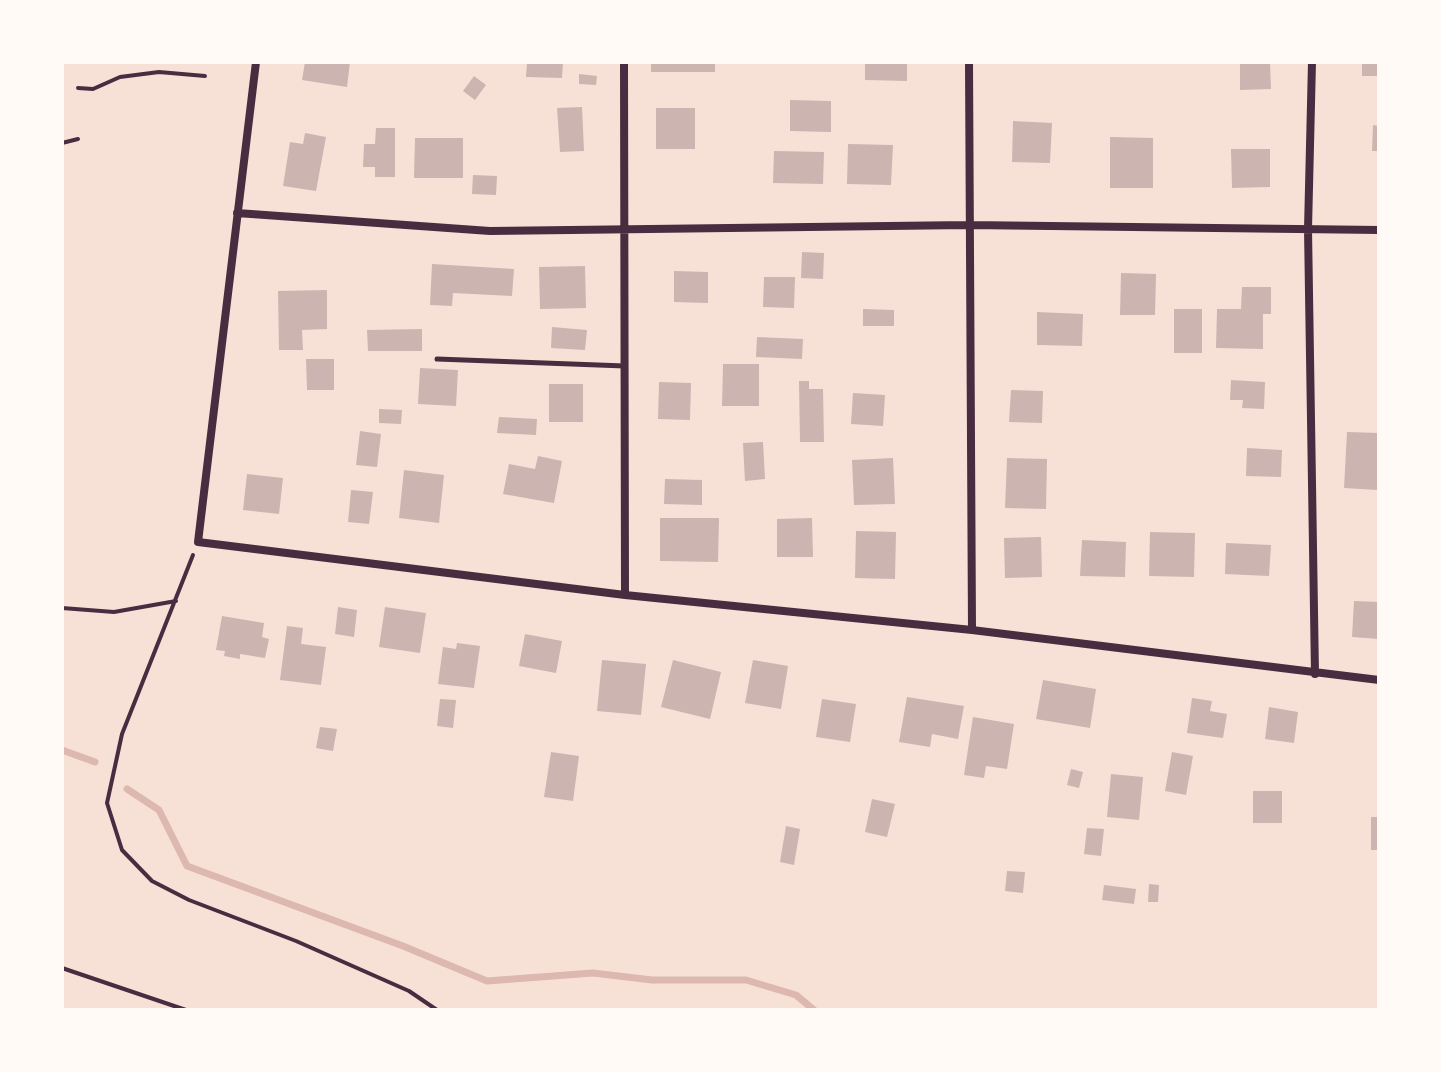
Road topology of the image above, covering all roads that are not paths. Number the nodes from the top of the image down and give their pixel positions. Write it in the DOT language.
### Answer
graph roads {
  1 [pos="256,62"];
  2 [pos="624,62"];
  3 [pos="969,62"];
  4 [pos="1312,62"];
  5 [pos="237,213"];
  6 [pos="968,225"];
  7 [pos="1308,229"];
  8 [pos="626,230"];
  9 [pos="1379,230"];
  10 [pos="437,359"];
  11 [pos="626,366"];
  12 [pos="625,595"];
  13 [pos="972,630"];
  14 [pos="1315,674"];
  15 [pos="1379,680"];
  1 -- 5 [label="street"];
  2 -- 8 [label="street"];
  3 -- 6 [label="street"];
  4 -- 7 [label="street"];
  5 -- 8 [label="street"];
  5 -- 12 [label="street"];
  6 -- 7 [label="street"];
  6 -- 8 [label="street"];
  6 -- 13 [label="street"];
  7 -- 9 [label="street"];
  7 -- 14 [label="street"];
  8 -- 11 [label="street"];
  10 -- 11 [label="lane"];
  11 -- 12 [label="street"];
  12 -- 13 [label="street"];
  13 -- 14 [label="street"];
  14 -- 15 [label="street"];
}
